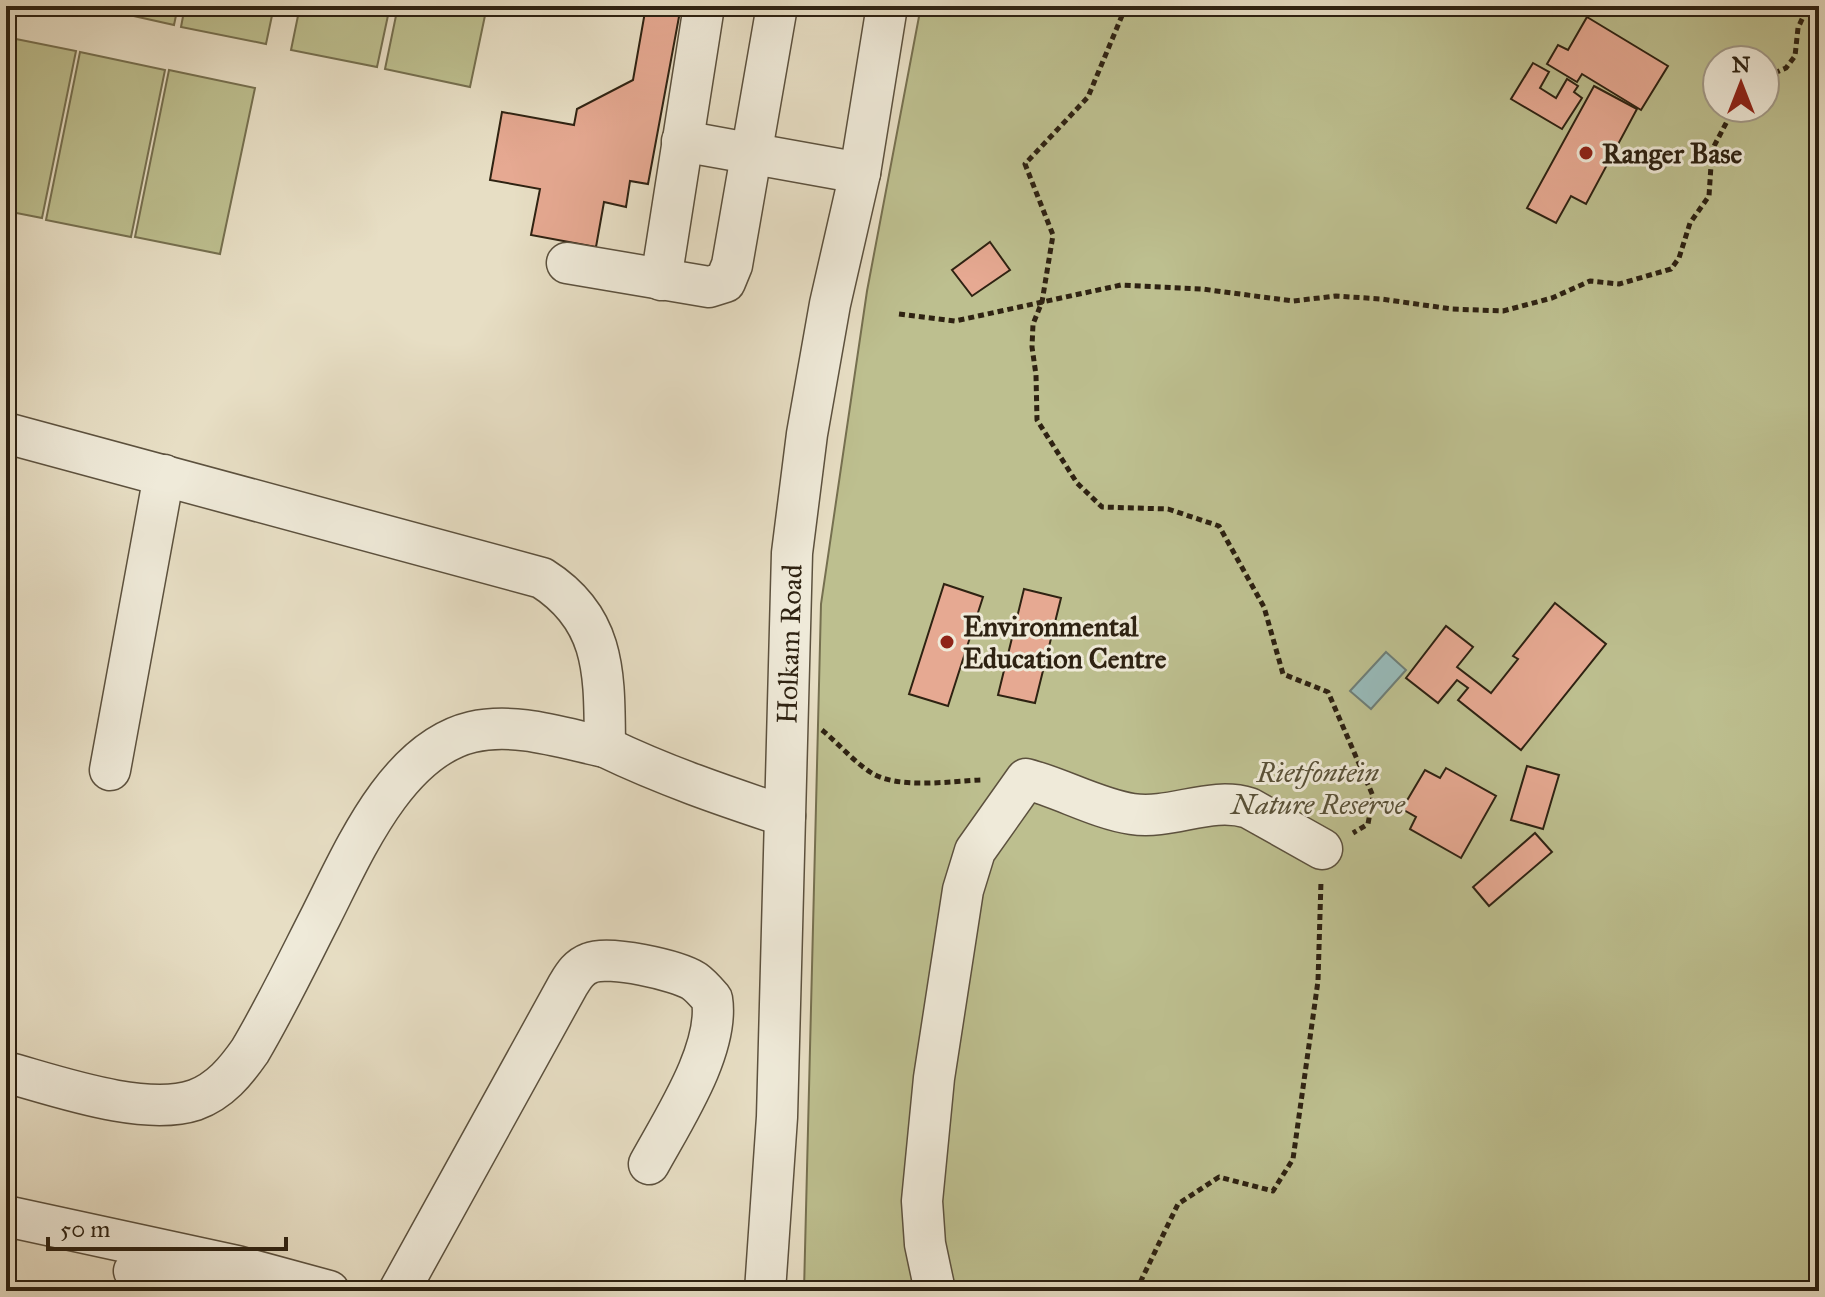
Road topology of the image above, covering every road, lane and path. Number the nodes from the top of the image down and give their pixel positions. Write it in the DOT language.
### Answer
graph roads {
  1 [pos="704,6"];
  2 [pos="777,6"];
  3 [pos="887,6"];
  4 [pos="1126,6"];
  5 [pos="1808,6"];
  6 [pos="1781,70"];
  7 [pos="1726,124"];
  8 [pos="682,141"];
  9 [pos="752,153"];
  10 [pos="860,173"];
  11 [pos="567,263"];
  12 [pos="661,280"];
  13 [pos="1042,302"];
  14 [pos="899,314"];
  15 [pos="6,433"];
  16 [pos="164,475"];
  17 [pos="786,721"];
  18 [pos="605,747"];
  19 [pos="110,770"];
  20 [pos="1026,779"];
  21 [pos="785,816"];
  22 [pos="1322,849"];
  23 [pos="6,1072"];
  24 [pos="649,1164"];
  25 [pos="6,1216"];
  26 [pos="6,1239"];
  27 [pos="239,1282"];
  28 [pos="329,1291"];
  29 [pos="399,1291"];
  30 [pos="765,1291"];
  31 [pos="935,1291"];
  32 [pos="1136,1291"];
  1 -- 8 [label="street"];
  2 -- 9 [label="street"];
  3 -- 10 [label="street, Holkam Road"];
  4 -- 13 [label="path"];
  5 -- 6 [label="path"];
  7 -- 13 [label="path"];
  8 -- 9 [label="street"];
  8 -- 12 [label="street"];
  9 -- 10 [label="street"];
  9 -- 12 [label="street"];
  10 -- 17 [label="street, Holkam Road"];
  11 -- 12 [label="street"];
  13 -- 14 [label="path"];
  13 -- 22 [label="path"];
  15 -- 16 [label="street"];
  16 -- 18 [label="street"];
  16 -- 19 [label="street"];
  17 -- 20 [label="path"];
  17 -- 21 [label="street, Holkam Road"];
  18 -- 21 [label="street"];
  18 -- 23 [label="street"];
  20 -- 22 [label="street"];
  20 -- 31 [label="street"];
  21 -- 30 [label="street, Holkam Road"];
  22 -- 32 [label="path"];
  24 -- 29 [label="street"];
  25 -- 27 [label="street"];
  26 -- 27 [label="street"];
  27 -- 28 [label="street"];
}
